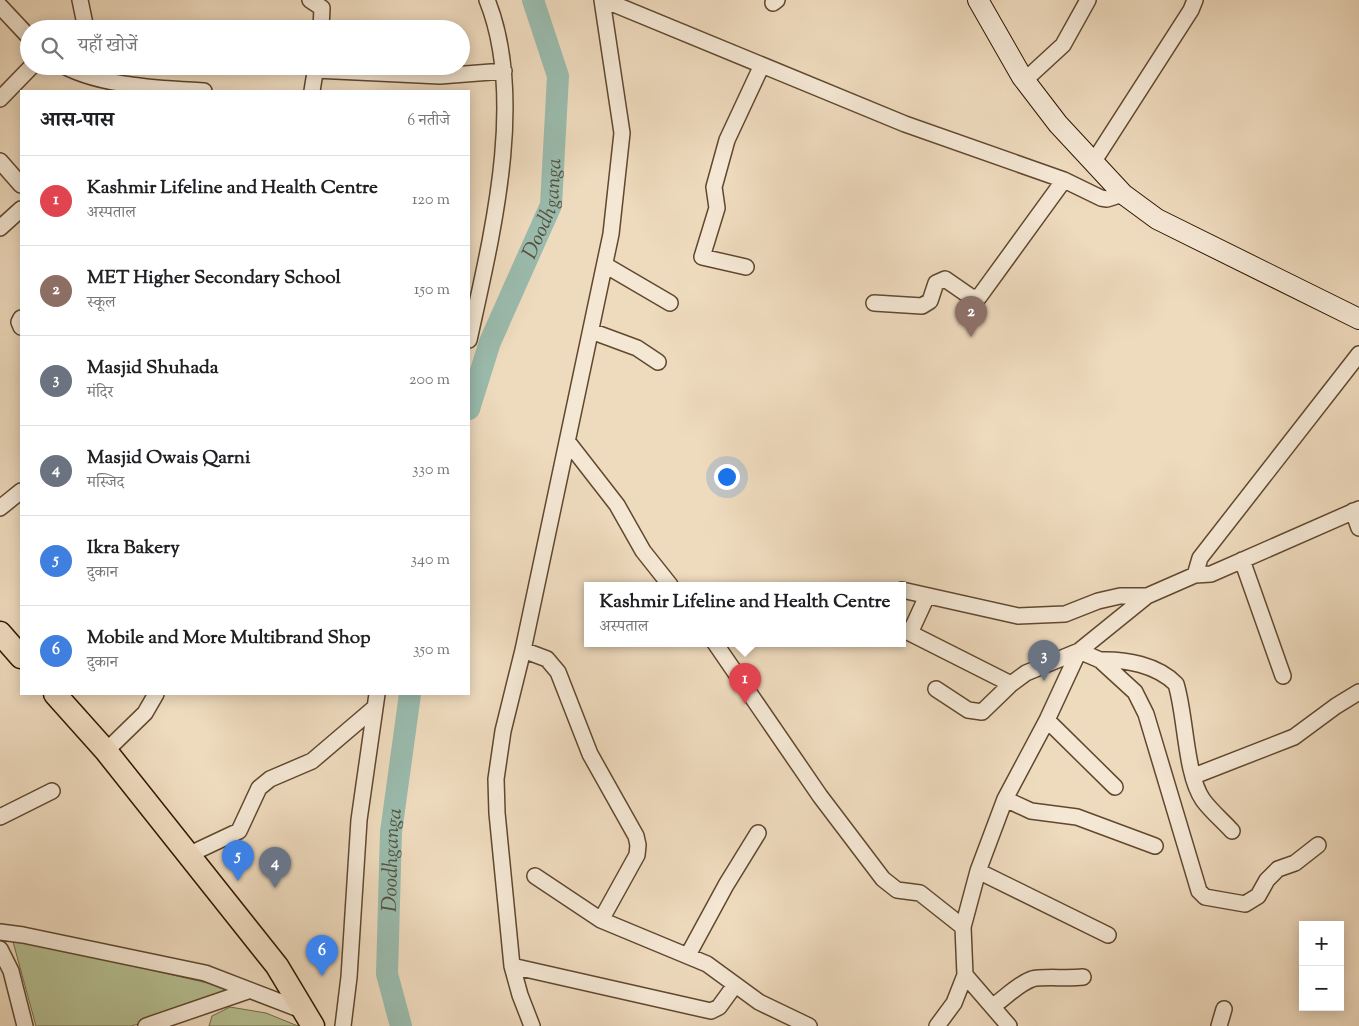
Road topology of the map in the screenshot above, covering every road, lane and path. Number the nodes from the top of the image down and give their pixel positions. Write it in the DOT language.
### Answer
graph roads {
  1 [pos="80,0"];
  2 [pos="310,0"];
  3 [pos="487,0"];
  4 [pos="603,0"];
  5 [pos="978,0"];
  6 [pos="1088,0"];
  7 [pos="1195,0"];
  8 [pos="1,9"];
  9 [pos="84,20"];
  10 [pos="321,20"];
  11 [pos="20,28"];
  12 [pos="762,65"];
  13 [pos="504,71"];
  14 [pos="470,74"];
  15 [pos="23,75"];
  16 [pos="109,75"];
  17 [pos="315,75"];
  18 [pos="424,75"];
  19 [pos="453,75"];
  20 [pos="1026,80"];
  21 [pos="157,90"];
  22 [pos="312,90"];
  23 [pos="0,99"];
  24 [pos="0,161"];
  25 [pos="1094,161"];
  26 [pos="1064,180"];
  27 [pos="20,184"];
  28 [pos="1124,194"];
  29 [pos="20,210"];
  30 [pos="0,228"];
  31 [pos="605,265"];
  32 [pos="746,267"];
  33 [pos="670,303"];
  34 [pos="874,303"];
  35 [pos="1359,319"];
  36 [pos="591,331"];
  37 [pos="470,335"];
  38 [pos="1359,354"];
  39 [pos="658,362"];
  40 [pos="568,442"];
  41 [pos="20,492"];
  42 [pos="0,508"];
  43 [pos="1356,510"];
  44 [pos="1359,528"];
  45 [pos="1242,560"];
  46 [pos="1195,575"];
  47 [pos="668,582"];
  48 [pos="906,591"];
  49 [pos="927,596"];
  50 [pos="1147,596"];
  51 [pos="906,631"];
  52 [pos="0,633"];
  53 [pos="718,647"];
  54 [pos="523,650"];
  55 [pos="1079,651"];
  56 [pos="20,655"];
  57 [pos="1100,660"];
  58 [pos="1283,676"];
  59 [pos="1011,684"];
  60 [pos="936,689"];
  61 [pos="1359,692"];
  62 [pos="56,695"];
  63 [pos="155,695"];
  64 [pos="377,695"];
  65 [pos="373,709"];
  66 [pos="1047,720"];
  67 [pos="106,751"];
  68 [pos="1194,776"];
  69 [pos="1115,787"];
  70 [pos="52,791"];
  71 [pos="1005,800"];
  72 [pos="0,817"];
  73 [pos="1232,831"];
  74 [pos="758,833"];
  75 [pos="1318,845"];
  76 [pos="1155,846"];
  77 [pos="188,856"];
  78 [pos="978,871"];
  79 [pos="535,876"];
  80 [pos="601,920"];
  81 [pos="963,927"];
  82 [pos="0,932"];
  83 [pos="1108,935"];
  84 [pos="0,949"];
  85 [pos="688,955"];
  86 [pos="512,966"];
  87 [pos="965,975"];
  88 [pos="1083,977"];
  89 [pos="735,985"];
  90 [pos="248,991"];
  91 [pos="993,1006"];
  92 [pos="1224,1009"];
  93 [pos="308,1018"];
  94 [pos="184,1020"];
  95 [pos="782,1021"];
  96 [pos="25,1026"];
  97 [pos="146,1026"];
  98 [pos="343,1026"];
  99 [pos="532,1026"];
  100 [pos="809,1026"];
  101 [pos="937,1026"];
  102 [pos="1009,1026"];
  103 [pos="1219,1026"];
  1 -- 9 [label="street"];
  2 -- 10 [label="street"];
  3 -- 13 [label="street"];
  4 -- 12 [label="street"];
  4 -- 31 [label="street"];
  5 -- 20 [label="main road"];
  6 -- 20 [label="street"];
  7 -- 25 [label="street"];
  8 -- 11 [label="street"];
  12 -- 26 [label="street"];
  12 -- 32 [label="street"];
  13 -- 14 [label="street"];
  13 -- 37 [label="street"];
  15 -- 23 [label="street"];
  16 -- 21 [label="street"];
  17 -- 22 [label="street"];
  18 -- 19 [label="street"];
  20 -- 25 [label="main road"];
  24 -- 27 [label="street"];
  25 -- 28 [label="main road"];
  26 -- 28 [label="street"];
  26 -- 34 [label="street"];
  28 -- 35 [label="main road"];
  29 -- 30 [label="street"];
  31 -- 33 [label="street"];
  31 -- 36 [label="street"];
  36 -- 39 [label="street"];
  36 -- 40 [label="street"];
  38 -- 46 [label="street"];
  40 -- 47 [label="street"];
  40 -- 54 [label="street"];
  41 -- 42 [label="street"];
  43 -- 44 [label="street"];
  43 -- 45 [label="street"];
  45 -- 46 [label="street"];
  45 -- 58 [label="street"];
  46 -- 50 [label="street"];
  48 -- 49 [label="street"];
  49 -- 50 [label="street"];
  49 -- 51 [label="street"];
  50 -- 55 [label="street"];
  51 -- 59 [label="street"];
  52 -- 56 [label="main road"];
  53 -- 81 [label="street"];
  54 -- 80 [label="street"];
  54 -- 86 [label="street"];
  55 -- 57 [label="street"];
  55 -- 59 [label="street"];
  55 -- 66 [label="street"];
  57 -- 68 [label="street"];
  57 -- 75 [label="street"];
  59 -- 60 [label="street"];
  61 -- 68 [label="street"];
  62 -- 67 [label="main road"];
  63 -- 67 [label="street"];
  64 -- 65 [label="street"];
  65 -- 77 [label="street"];
  65 -- 98 [label="street"];
  66 -- 69 [label="street"];
  66 -- 71 [label="street"];
  67 -- 77 [label="main road"];
  68 -- 73 [label="street"];
  70 -- 72 [label="street"];
  71 -- 76 [label="street"];
  71 -- 78 [label="street"];
  74 -- 85 [label="street"];
  77 -- 93 [label="main road"];
  78 -- 81 [label="street"];
  78 -- 83 [label="street"];
  79 -- 80 [label="street"];
  80 -- 85 [label="street"];
  81 -- 87 [label="street"];
  82 -- 90 [label="street"];
  84 -- 96 [label="street"];
  85 -- 89 [label="street"];
  86 -- 89 [label="street"];
  86 -- 99 [label="street"];
  87 -- 91 [label="street"];
  87 -- 101 [label="street"];
  88 -- 91 [label="street"];
  89 -- 95 [label="street"];
  90 -- 93 [label="street"];
  90 -- 94 [label="street"];
  91 -- 102 [label="street"];
  92 -- 103 [label="street"];
  94 -- 97 [label="street"];
  95 -- 100 [label="street"];
}
